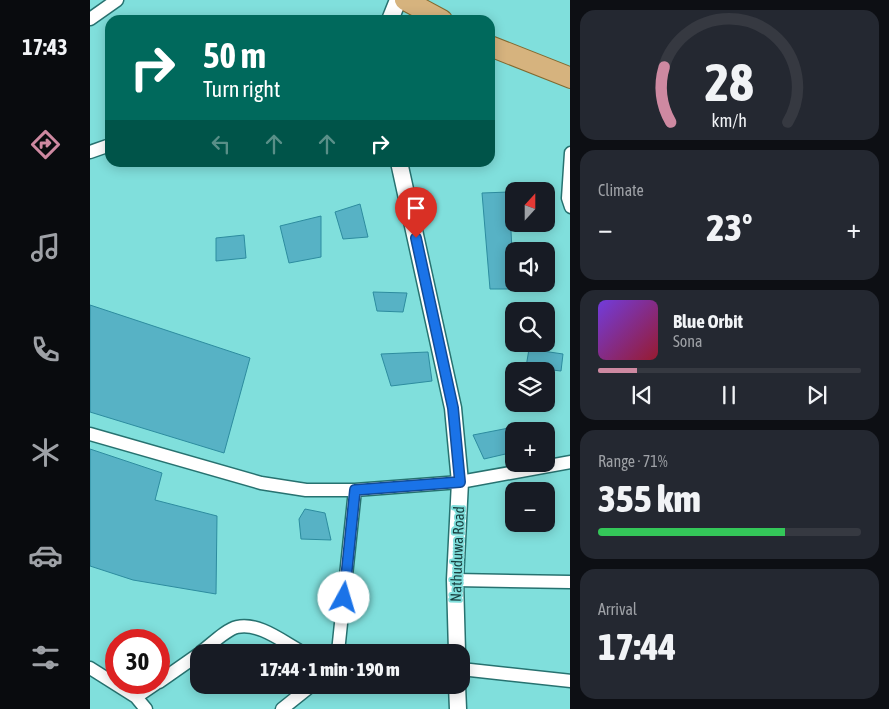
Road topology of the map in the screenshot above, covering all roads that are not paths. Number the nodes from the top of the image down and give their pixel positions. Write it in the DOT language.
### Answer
graph roads {
  1 [pos="117,0"];
  2 [pos="398,0"];
  3 [pos="405,0"];
  4 [pos="392,15"];
  5 [pos="433,15"];
  6 [pos="90,19"];
  7 [pos="495,48"];
  8 [pos="570,78"];
  9 [pos="105,147"];
  10 [pos="90,152"];
  11 [pos="570,153"];
  12 [pos="400,167"];
  13 [pos="570,207"];
  14 [pos="90,434"];
  15 [pos="570,462"];
  16 [pos="460,482"];
  17 [pos="355,490"];
  18 [pos="455,580"];
  19 [pos="570,582"];
  20 [pos="212,644"];
  21 [pos="288,644"];
  22 [pos="339,644"];
  23 [pos="456,644"];
  24 [pos="190,660"];
  25 [pos="90,668"];
  26 [pos="470,670"];
  27 [pos="170,674"];
  28 [pos="570,681"];
  29 [pos="140,694"];
  30 [pos="301,694"];
  31 [pos="456,694"];
  32 [pos="136,697"];
  33 [pos="454,707"];
  34 [pos="146,709"];
  35 [pos="282,709"];
  1 -- 6 [label="street"];
  2 -- 4 [label="street"];
  3 -- 5 [label="main road"];
  7 -- 8 [label="main road"];
  9 -- 10 [label="street"];
  11 -- 13 [label="street"];
  12 -- 16 [label="street, Nathuduwa Road"];
  14 -- 17 [label="street"];
  15 -- 16 [label="street"];
  16 -- 17 [label="street"];
  16 -- 18 [label="street, Nathuduwa Road"];
  17 -- 22 [label="street"];
  18 -- 19 [label="street"];
  18 -- 23 [label="street, Nathuduwa Road"];
  20 -- 21 [label="street"];
  24 -- 27 [label="street"];
  25 -- 32 [label="street"];
  26 -- 28 [label="street"];
  29 -- 32 [label="street"];
  30 -- 35 [label="street"];
  31 -- 33 [label="street"];
  32 -- 34 [label="street"];
}
